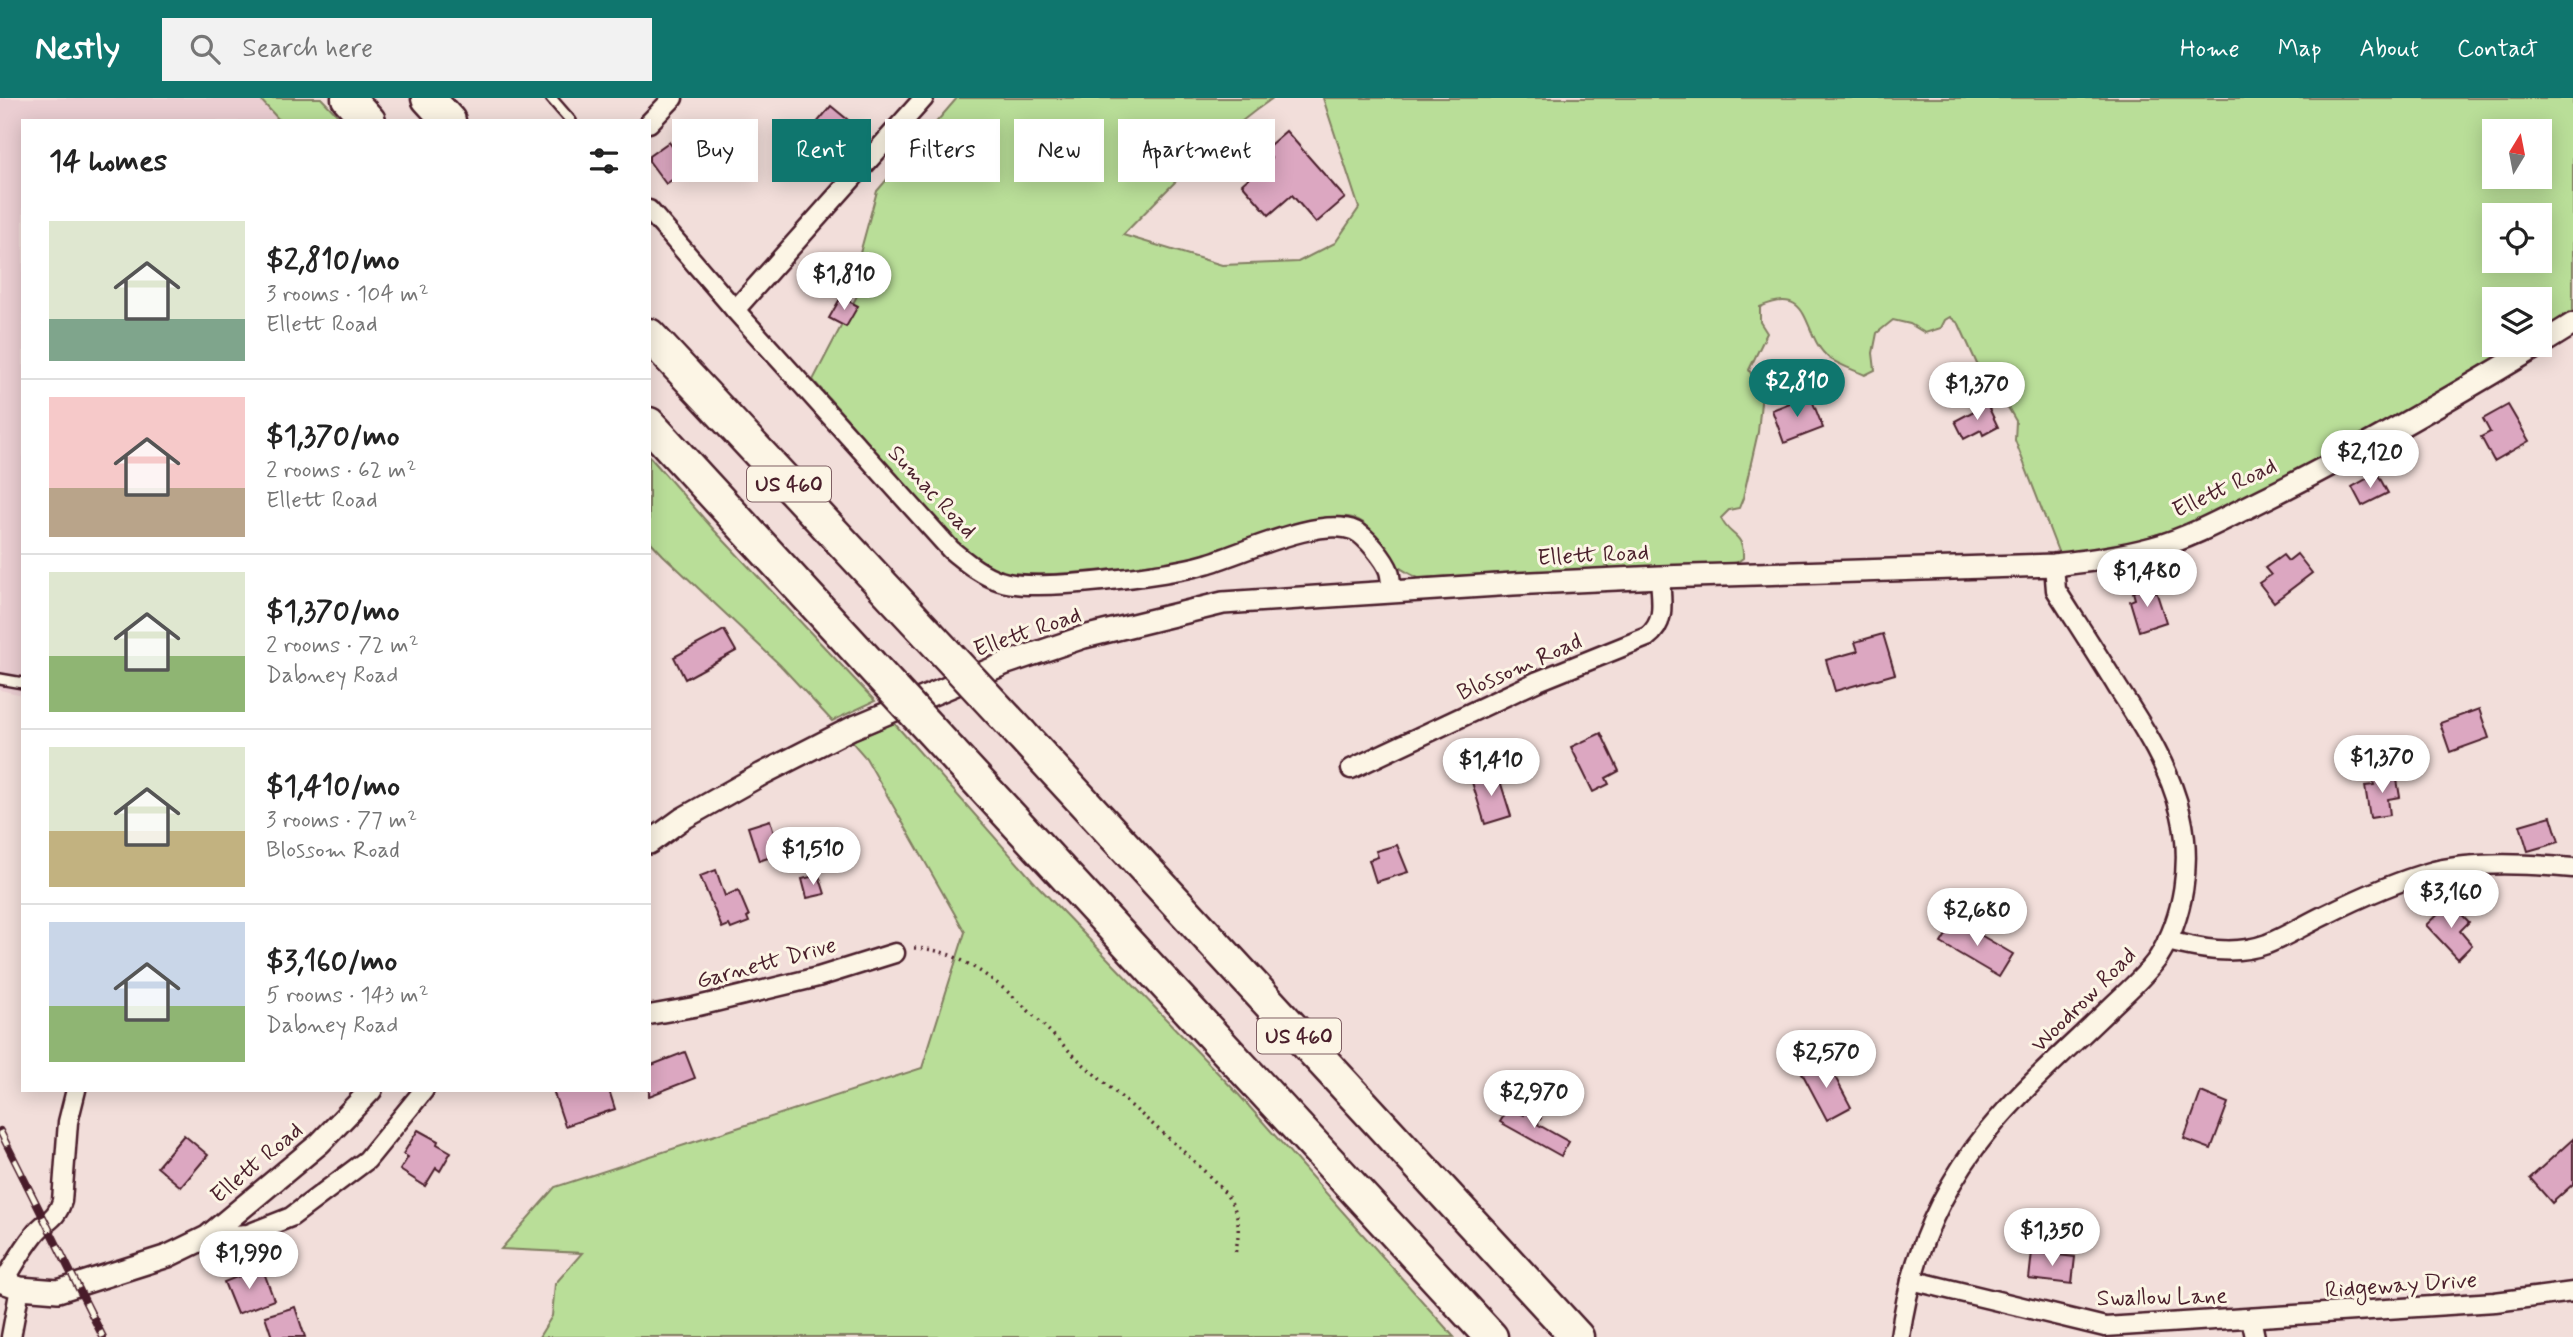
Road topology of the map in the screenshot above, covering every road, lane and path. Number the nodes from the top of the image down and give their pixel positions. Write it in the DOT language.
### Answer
graph roads {
  1 [pos="348,98"];
  2 [pos="428,98"];
  3 [pos="551,98"];
  4 [pos="673,98"];
  5 [pos="924,98"];
  6 [pos="367,119"];
  7 [pos="447,119"];
  8 [pos="569,119"];
  9 [pos="651,121"];
  10 [pos="651,213"];
  11 [pos="735,310"];
  12 [pos="2573,324"];
  13 [pos="651,337"];
  14 [pos="2552,337"];
  15 [pos="2519,357"];
  16 [pos="651,426"];
  17 [pos="2054,565"];
  18 [pos="1660,577"];
  19 [pos="1392,592"];
  20 [pos="0,679"];
  21 [pos="21,683"];
  22 [pos="1351,769"];
  23 [pos="651,842"];
  24 [pos="2573,868"];
  25 [pos="2167,941"];
  26 [pos="895,953"];
  27 [pos="651,1015"];
  28 [pos="76,1092"];
  29 [pos="369,1092"];
  30 [pos="422,1092"];
  31 [pos="207,1237"];
  32 [pos="1235,1254"];
  33 [pos="1911,1280"];
  34 [pos="8,1284"];
  35 [pos="2573,1292"];
  36 [pos="2251,1318"];
  37 [pos="11,1337"];
  38 [pos="1491,1337"];
  39 [pos="1577,1337"];
  40 [pos="1900,1337"];
  41 [pos="2255,1337"];
  1 -- 6 [label="highway"];
  2 -- 7 [label="highway"];
  3 -- 8 [label="lane"];
  4 -- 9 [label="street"];
  5 -- 11 [label="street"];
  10 -- 11 [label="street, Sumac Road"];
  11 -- 19 [label="street, Sumac Road"];
  12 -- 14 [label="street, Ellett Road"];
  13 -- 39 [label="highway, US 460, bridge"];
  15 -- 17 [label="street, Ellett Road"];
  16 -- 38 [label="highway, US 460, bridge"];
  17 -- 18 [label="street, Ellett Road"];
  17 -- 25 [label="street, Woodrow Road"];
  18 -- 19 [label="street, Ellett Road"];
  18 -- 22 [label="street, Blossom Road"];
  19 -- 23 [label="street, Ellett Road"];
  20 -- 21 [label="lane"];
  24 -- 25 [label="street"];
  25 -- 33 [label="street, Woodrow Road"];
  26 -- 27 [label="street, Garnett Drive"];
  26 -- 32 [label="path"];
  28 -- 34 [label="street"];
  29 -- 31 [label="street, Ellett Road"];
  30 -- 31 [label="street"];
  31 -- 34 [label="street, Ellett Road"];
  33 -- 36 [label="street, Swallow Lane"];
  33 -- 40 [label="street, Woodrow Road"];
  34 -- 37 [label="street"];
  35 -- 36 [label="street, Ridgeway Drive"];
  36 -- 41 [label="street"];
}
